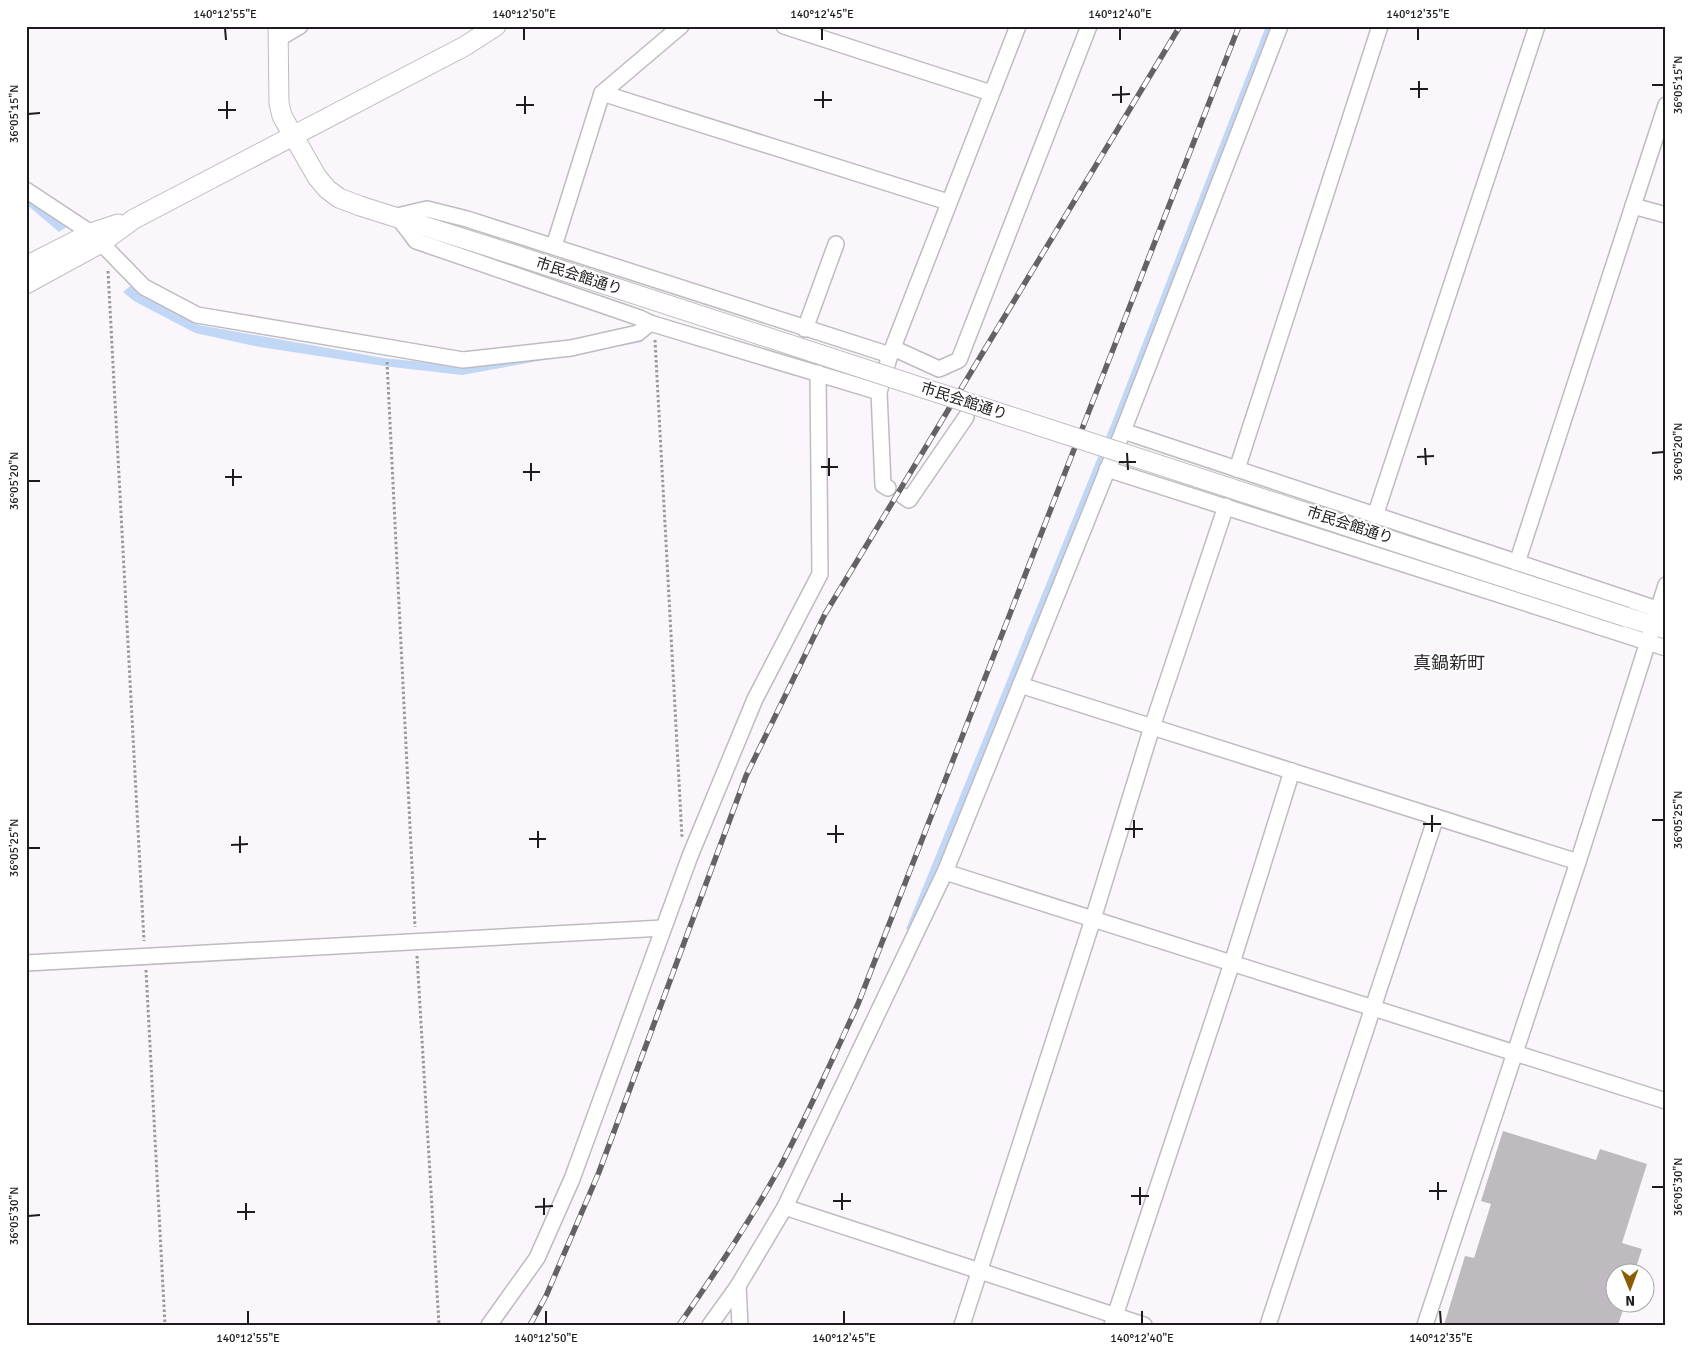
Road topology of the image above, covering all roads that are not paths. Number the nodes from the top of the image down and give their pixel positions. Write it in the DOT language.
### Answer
graph roads {
  1 [pos="300,26"];
  2 [pos="496,26"];
  3 [pos="681,26"];
  4 [pos="784,26"];
  5 [pos="1018,26"];
  6 [pos="1089,26"];
  7 [pos="1280,26"];
  8 [pos="1380,26"];
  9 [pos="1537,26"];
  10 [pos="278,33"];
  11 [pos="602,93"];
  12 [pos="991,93"];
  13 [pos="1666,105"];
  14 [pos="292,135"];
  15 [pos="26,190"];
  16 [pos="948,202"];
  17 [pos="1633,206"];
  18 [pos="397,216"];
  19 [pos="1666,216"];
  20 [pos="100,242"];
  21 [pos="836,244"];
  22 [pos="554,246"];
  23 [pos="26,266"];
  24 [pos="26,284"];
  25 [pos="652,323"];
  26 [pos="806,329"];
  27 [pos="891,352"];
  28 [pos="818,373"];
  29 [pos="879,392"];
  30 [pos="966,417"];
  31 [pos="1123,431"];
  32 [pos="1107,469"];
  33 [pos="1236,469"];
  34 [pos="888,488"];
  35 [pos="903,496"];
  36 [pos="1226,506"];
  37 [pos="1375,516"];
  38 [pos="1517,563"];
  39 [pos="1666,585"];
  40 [pos="1661,619"];
  41 [pos="1648,643"];
  42 [pos="1666,648"];
  43 [pos="1020,685"];
  44 [pos="1152,727"];
  45 [pos="1292,771"];
  46 [pos="1436,817"];
  47 [pos="1578,862"];
  48 [pos="945,872"];
  49 [pos="1093,919"];
  50 [pos="663,928"];
  51 [pos="26,963"];
  52 [pos="1232,963"];
  53 [pos="1373,1007"];
  54 [pos="1513,1052"];
  55 [pos="1666,1101"];
  56 [pos="785,1207"];
  57 [pos="978,1271"];
  58 [pos="738,1286"];
  59 [pos="1114,1320"];
  60 [pos="489,1325"];
  61 [pos="710,1325"];
  62 [pos="740,1325"];
  63 [pos="962,1325"];
  64 [pos="1144,1325"];
  65 [pos="1268,1325"];
  66 [pos="1424,1325"];
  1 -- 10 [label="street"];
  2 -- 14 [label="street"];
  3 -- 11 [label="street"];
  4 -- 12 [label="street"];
  5 -- 12 [label="street"];
  6 -- 27 [label="street"];
  7 -- 31 [label="street"];
  8 -- 33 [label="street"];
  9 -- 37 [label="street"];
  10 -- 14 [label="street, 市民会館通り"];
  11 -- 16 [label="street"];
  11 -- 22 [label="street"];
  12 -- 16 [label="street"];
  13 -- 17 [label="street"];
  14 -- 18 [label="street, 市民会館通り"];
  14 -- 20 [label="street"];
  15 -- 20 [label="street"];
  16 -- 27 [label="street"];
  17 -- 19 [label="street"];
  17 -- 38 [label="street"];
  18 -- 22 [label="street"];
  18 -- 25 [label="street"];
  18 -- 40 [label="street, 市民会館通り, bridge"];
  20 -- 23 [label="street"];
  20 -- 24 [label="street"];
  20 -- 25 [label="street"];
  21 -- 26 [label="street"];
  22 -- 26 [label="street"];
  25 -- 28 [label="street"];
  26 -- 27 [label="street"];
  27 -- 29 [label="street"];
  28 -- 29 [label="street"];
  28 -- 50 [label="street"];
  29 -- 34 [label="street"];
  30 -- 35 [label="street"];
  31 -- 32 [label="street"];
  31 -- 33 [label="street"];
  32 -- 36 [label="street"];
  32 -- 43 [label="street"];
  33 -- 37 [label="street"];
  36 -- 41 [label="street"];
  36 -- 44 [label="street"];
  37 -- 38 [label="street"];
  38 -- 40 [label="street"];
  39 -- 40 [label="street"];
  40 -- 41 [label="street"];
  41 -- 42 [label="street"];
  41 -- 47 [label="street"];
  43 -- 44 [label="street"];
  43 -- 48 [label="street"];
  44 -- 45 [label="street"];
  44 -- 49 [label="street"];
  45 -- 46 [label="street"];
  45 -- 52 [label="street"];
  46 -- 47 [label="street"];
  46 -- 53 [label="street"];
  47 -- 54 [label="street"];
  48 -- 49 [label="street"];
  48 -- 56 [label="street"];
  49 -- 52 [label="street"];
  49 -- 57 [label="street"];
  50 -- 51 [label="street"];
  50 -- 60 [label="street"];
  52 -- 53 [label="street"];
  52 -- 59 [label="street"];
  53 -- 54 [label="street"];
  53 -- 65 [label="street"];
  54 -- 55 [label="street"];
  54 -- 66 [label="street"];
  56 -- 57 [label="street"];
  56 -- 58 [label="street"];
  57 -- 59 [label="street"];
  57 -- 63 [label="street"];
  58 -- 61 [label="street"];
  58 -- 62 [label="street"];
  59 -- 64 [label="street"];
}
